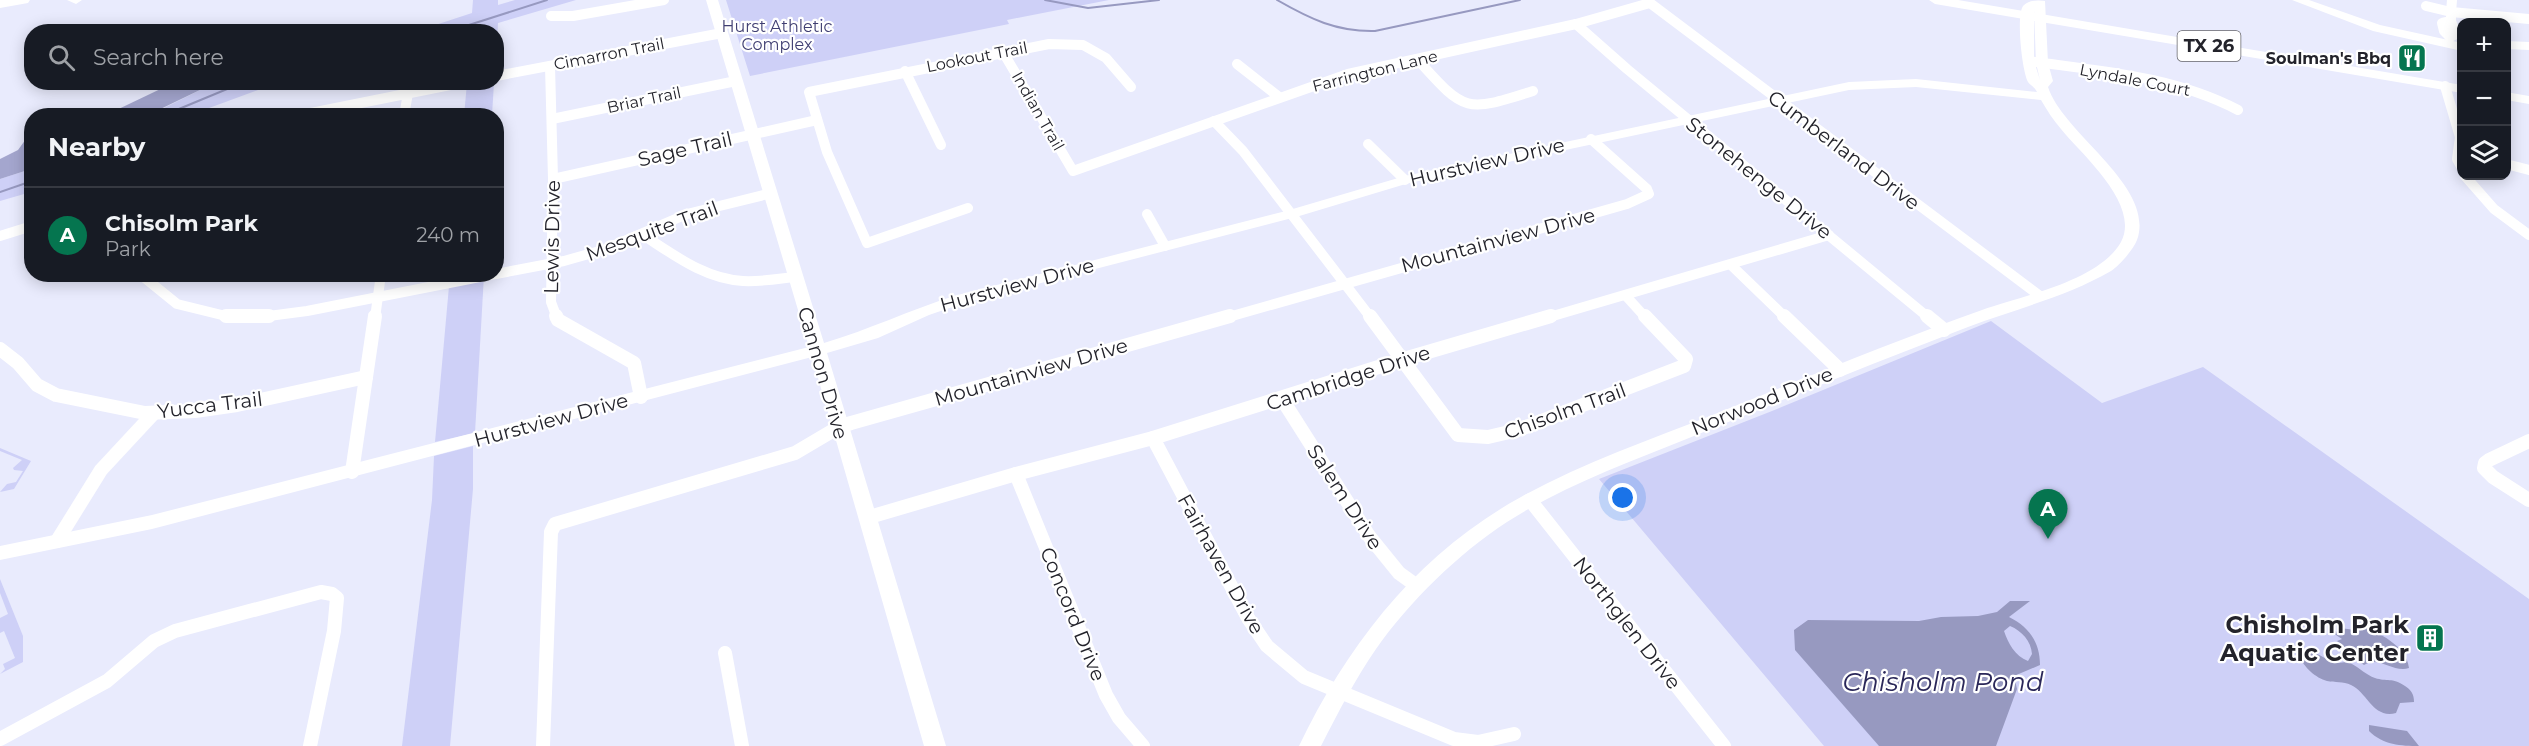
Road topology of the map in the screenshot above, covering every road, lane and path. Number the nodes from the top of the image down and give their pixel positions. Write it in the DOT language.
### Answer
graph roads {
  1 [pos="24,0"];
  2 [pos="664,0"];
  3 [pos="711,0"];
  4 [pos="1935,0"];
  5 [pos="2298,0"];
  6 [pos="2316,0"];
  7 [pos="2452,0"];
  8 [pos="2039,1"];
  9 [pos="1650,3"];
  10 [pos="0,4"];
  11 [pos="2426,6"];
  12 [pos="551,16"];
  13 [pos="2032,16"];
  14 [pos="2451,17"];
  15 [pos="2529,19"];
  16 [pos="1576,24"];
  17 [pos="722,33"];
  18 [pos="2457,42"];
  19 [pos="2511,45"];
  20 [pos="2529,46"];
  21 [pos="1003,52"];
  22 [pos="2511,53"];
  23 [pos="2529,54"];
  24 [pos="1417,59"];
  25 [pos="2028,61"];
  26 [pos="2042,63"];
  27 [pos="1238,64"];
  28 [pos="550,66"];
  29 [pos="905,71"];
  30 [pos="504,75"];
  31 [pos="736,81"];
  32 [pos="2445,86"];
  33 [pos="1131,87"];
  34 [pos="2457,88"];
  35 [pos="424,90"];
  36 [pos="1533,91"];
  37 [pos="2044,92"];
  38 [pos="408,93"];
  39 [pos="2511,97"];
  40 [pos="1279,98"];
  41 [pos="1777,100"];
  42 [pos="2529,100"];
  43 [pos="335,108"];
  44 [pos="405,108"];
  45 [pos="2238,110"];
  46 [pos="552,119"];
  47 [pos="1687,119"];
  48 [pos="817,120"];
  49 [pos="1214,121"];
  50 [pos="2457,127"];
  51 [pos="752,134"];
  52 [pos="1591,139"];
  53 [pos="1368,144"];
  54 [pos="941,145"];
  55 [pos="2511,165"];
  56 [pos="2529,170"];
  57 [pos="1073,171"];
  58 [pos="553,179"];
  59 [pos="1405,180"];
  60 [pos="2468,180"];
  61 [pos="772,193"];
  62 [pos="968,208"];
  63 [pos="1147,214"];
  64 [pos="1291,214"];
  65 [pos="24,228"];
  66 [pos="643,235"];
  67 [pos="1828,235"];
  68 [pos="2529,235"];
  69 [pos="0,236"];
  70 [pos="1165,246"];
  71 [pos="551,264"];
  72 [pos="1731,265"];
  73 [pos="504,273"];
  74 [pos="794,277"];
  75 [pos="150,282"];
  76 [pos="380,282"];
  77 [pos="455,282"];
  78 [pos="1345,283"];
  79 [pos="1626,296"];
  80 [pos="2040,296"];
  81 [pos="379,297"];
  82 [pos="1944,330"];
  83 [pos="0,349"];
  84 [pos="818,350"];
  85 [pos="1404,359"];
  86 [pos="1840,370"];
  87 [pos="366,377"];
  88 [pos="641,397"];
  89 [pos="1282,399"];
  90 [pos="154,413"];
  91 [pos="839,428"];
  92 [pos="1153,438"];
  93 [pos="2529,441"];
  94 [pos="352,472"];
  95 [pos="1016,474"];
  96 [pos="1530,500"];
  97 [pos="2529,500"];
  98 [pos="866,518"];
  99 [pos="57,541"];
  100 [pos="0,553"];
  101 [pos="1417,586"];
  102 [pos="725,653"];
  103 [pos="1339,691"];
  104 [pos="1514,734"];
  105 [pos="0,739"];
  106 [pos="310,746"];
  107 [pos="543,746"];
  108 [pos="742,746"];
  109 [pos="935,746"];
  110 [pos="1143,746"];
  111 [pos="1310,746"];
  112 [pos="1724,746"];
  1 -- 10 [label="main road"];
  2 -- 12 [label="street"];
  3 -- 17 [label="street, Cannon Drive"];
  4 -- 13 [label="main road, TX 26"];
  5 -- 18 [label="street"];
  6 -- 18 [label="street"];
  7 -- 14 [label="street"];
  8 -- 13 [label="street"];
  9 -- 16 [label="street, Farrington Lane"];
  9 -- 41 [label="street, Cumberland Drive"];
  11 -- 14 [label="street"];
  13 -- 25 [label="street, Norwood Drive"];
  13 -- 26 [label="street"];
  13 -- 32 [label="main road, TX 26"];
  14 -- 15 [label="street"];
  14 -- 18 [label="street"];
  16 -- 24 [label="street, Farrington Lane"];
  16 -- 47 [label="street, Stonehenge Drive"];
  17 -- 28 [label="street, Cimarron Trail"];
  17 -- 31 [label="street, Cannon Drive"];
  19 -- 20 [label="street"];
  21 -- 29 [label="street, Lookout Trail"];
  21 -- 33 [label="street, Lookout Trail"];
  21 -- 57 [label="street, Indian Trail"];
  22 -- 23 [label="street"];
  24 -- 36 [label="street"];
  24 -- 40 [label="street, Farrington Lane"];
  25 -- 26 [label="street, Lyndale Court"];
  25 -- 37 [label="street, Norwood Drive"];
  26 -- 37 [label="street"];
  26 -- 45 [label="street, Lyndale Court"];
  27 -- 40 [label="street"];
  28 -- 30 [label="street, Cimarron Trail"];
  28 -- 46 [label="street, Lewis Drive"];
  29 -- 48 [label="street, Lookout Trail"];
  29 -- 54 [label="street"];
  31 -- 46 [label="street, Briar Trail"];
  31 -- 51 [label="street, Cannon Drive"];
  32 -- 34 [label="main road, TX 26"];
  32 -- 50 [label="street"];
  35 -- 38 [label="street"];
  37 -- 41 [label="street, Hurstview Drive"];
  37 -- 80 [label="street, Norwood Drive"];
  38 -- 43 [label="street"];
  38 -- 44 [label="street"];
  39 -- 42 [label="main road"];
  40 -- 49 [label="street, Farrington Lane"];
  41 -- 47 [label="street, Hurstview Drive"];
  41 -- 80 [label="street, Cumberland Drive"];
  46 -- 58 [label="street, Lewis Drive"];
  47 -- 52 [label="street, Hurstview Drive"];
  47 -- 67 [label="street, Stonehenge Drive"];
  48 -- 51 [label="street, Sage Trail"];
  48 -- 62 [label="street"];
  49 -- 57 [label="street, Farrington Lane"];
  49 -- 64 [label="street, Chisolm Trail"];
  51 -- 58 [label="street, Sage Trail"];
  51 -- 61 [label="street, Cannon Drive"];
  52 -- 59 [label="street, Hurstview Drive"];
  52 -- 78 [label="street, Mountainview Drive"];
  53 -- 59 [label="street"];
  55 -- 56 [label="street"];
  58 -- 71 [label="street, Lewis Drive"];
  59 -- 64 [label="street, Hurstview Drive"];
  60 -- 68 [label="street"];
  61 -- 66 [label="street, Mesquite Trail"];
  61 -- 74 [label="street, Cannon Drive"];
  63 -- 70 [label="street"];
  64 -- 70 [label="street, Hurstview Drive"];
  64 -- 78 [label="street, Chisolm Trail"];
  65 -- 69 [label="street"];
  66 -- 71 [label="street, Mesquite Trail"];
  66 -- 74 [label="street"];
  67 -- 72 [label="street, Cambridge Drive"];
  67 -- 82 [label="street, Stonehenge Drive"];
  70 -- 84 [label="street, Hurstview Drive"];
  71 -- 73 [label="street, Mesquite Trail"];
  71 -- 88 [label="street, Lewis Drive"];
  72 -- 79 [label="street, Cambridge Drive"];
  72 -- 86 [label="street"];
  74 -- 84 [label="street, Cannon Drive"];
  75 -- 81 [label="street, Mesquite Trail"];
  76 -- 81 [label="street"];
  77 -- 81 [label="street, Mesquite Trail"];
  78 -- 85 [label="street, Chisolm Trail"];
  78 -- 91 [label="street, Mountainview Drive"];
  79 -- 85 [label="street, Cambridge Drive"];
  79 -- 85 [label="street, Chisolm Trail"];
  80 -- 82 [label="street, Norwood Drive"];
  81 -- 87 [label="street"];
  82 -- 86 [label="street, Norwood Drive"];
  83 -- 90 [label="street, Yucca Trail"];
  84 -- 88 [label="street, Hurstview Drive"];
  84 -- 91 [label="street, Cannon Drive"];
  85 -- 89 [label="street, Cambridge Drive"];
  86 -- 96 [label="street, Norwood Drive"];
  87 -- 90 [label="street, Yucca Trail"];
  87 -- 94 [label="street"];
  88 -- 94 [label="street, Hurstview Drive"];
  89 -- 92 [label="street, Cambridge Drive"];
  89 -- 101 [label="street, Salem Drive"];
  90 -- 99 [label="street"];
  91 -- 98 [label="street, Cannon Drive"];
  91 -- 107 [label="street, Mountainview Drive"];
  92 -- 95 [label="street, Cambridge Drive"];
  92 -- 103 [label="street, Fairhaven Drive"];
  93 -- 97 [label="street"];
  94 -- 99 [label="street, Hurstview Drive"];
  95 -- 98 [label="street, Cambridge Drive"];
  95 -- 110 [label="street, Concord Drive"];
  96 -- 101 [label="street, Norwood Drive"];
  96 -- 112 [label="street, Northglen Drive"];
  98 -- 109 [label="street, Cannon Drive"];
  99 -- 100 [label="street, Hurstview Drive"];
  101 -- 103 [label="street, Norwood Drive"];
  102 -- 108 [label="street"];
  103 -- 104 [label="street, Fairhaven Drive"];
  103 -- 111 [label="street, Norwood Drive"];
  105 -- 106 [label="street"];
}
